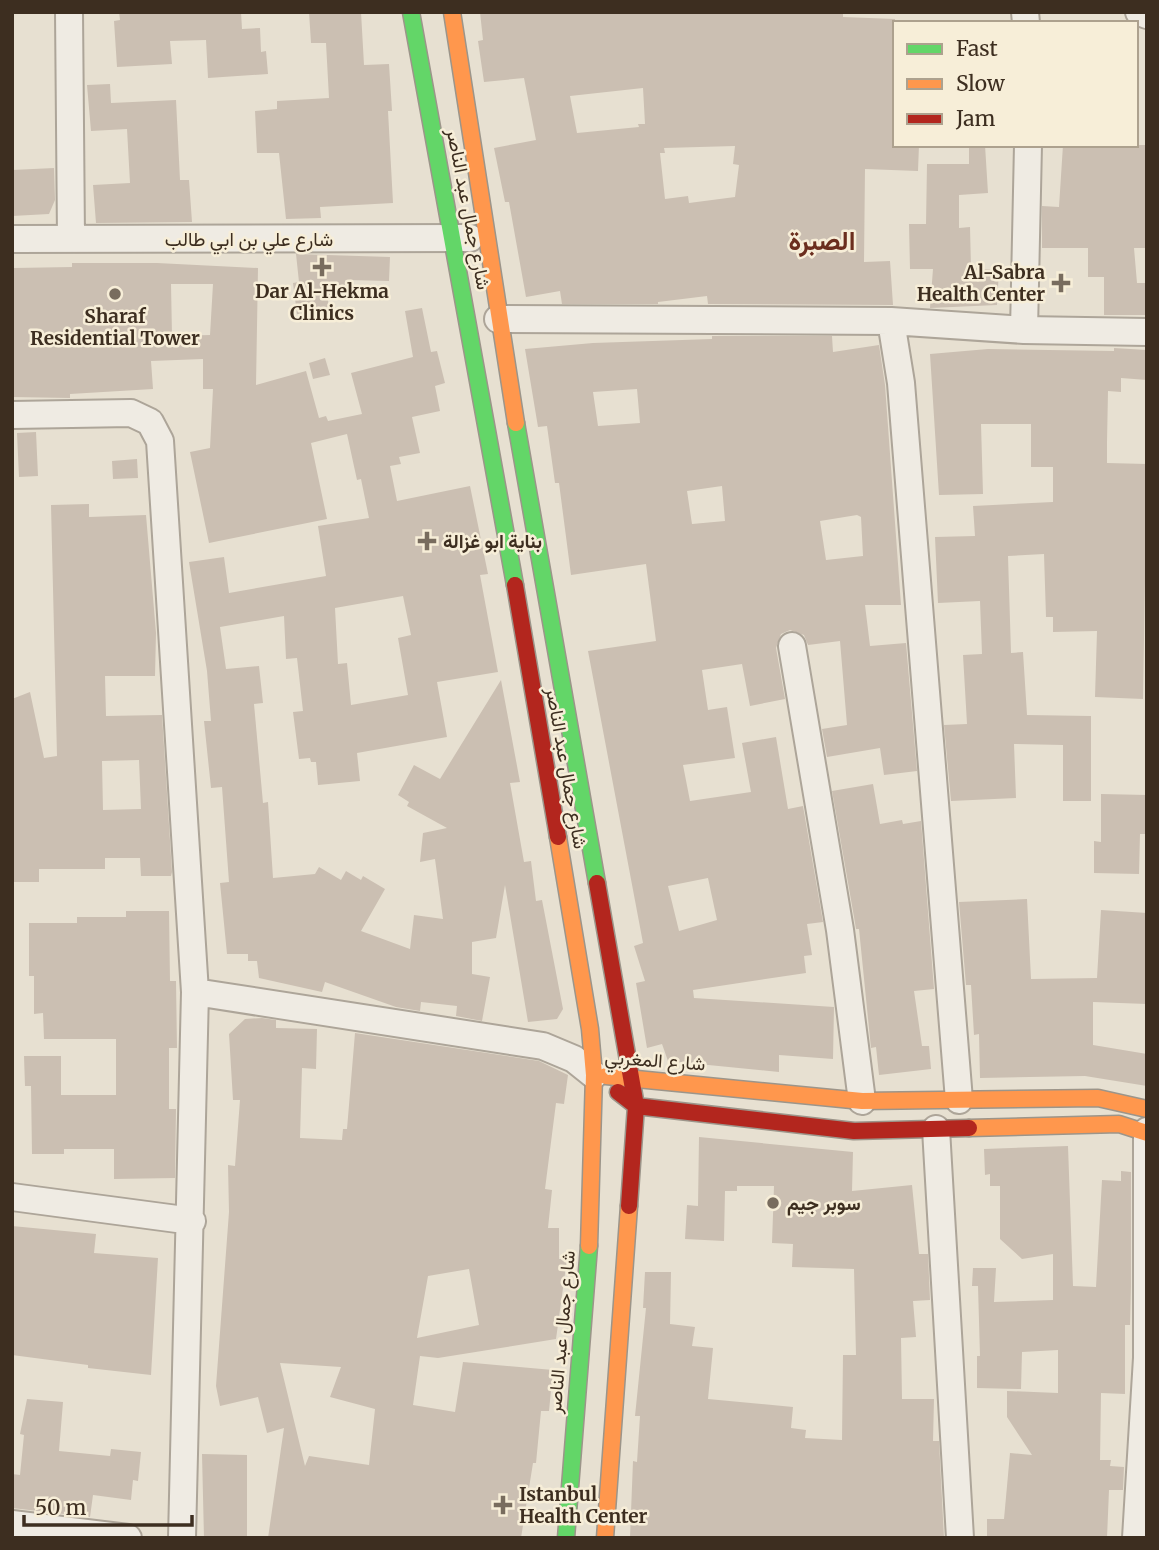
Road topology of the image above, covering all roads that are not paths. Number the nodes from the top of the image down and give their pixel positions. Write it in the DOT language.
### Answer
graph roads {
  1 [pos="69,12"];
  2 [pos="411,12"];
  3 [pos="452,12"];
  4 [pos="1139,12"];
  5 [pos="1147,15"];
  6 [pos="1028,147"];
  7 [pos="486,237"];
  8 [pos="71,238"];
  9 [pos="12,239"];
  10 [pos="454,239"];
  11 [pos="498,318"];
  12 [pos="891,321"];
  13 [pos="1024,330"];
  14 [pos="1147,332"];
  15 [pos="12,415"];
  16 [pos="792,646"];
  17 [pos="195,992"];
  18 [pos="594,1074"];
  19 [pos="630,1080"];
  20 [pos="959,1100"];
  21 [pos="862,1101"];
  22 [pos="636,1106"];
  23 [pos="1147,1109"];
  24 [pos="936,1129"];
  25 [pos="1147,1133"];
  26 [pos="12,1197"];
  27 [pos="192,1221"];
  28 [pos="12,1524"];
  29 [pos="128,1538"];
  30 [pos="183,1538"];
  31 [pos="566,1538"];
  32 [pos="605,1538"];
  33 [pos="960,1538"];
  34 [pos="1136,1538"];
  1 -- 8 [label="street"];
  2 -- 10 [label="main road, شارع جمال عبد الناصر"];
  3 -- 7 [label="main road, شارع جمال عبد الناصر"];
  4 -- 5 [label="street"];
  6 -- 13 [label="street"];
  7 -- 10 [label="street, شارع علي بن ابي طالب"];
  7 -- 11 [label="main road, شارع جمال عبد الناصر"];
  8 -- 9 [label="street, شارع علي بن ابي طالب"];
  8 -- 10 [label="street, شارع علي بن ابي طالب"];
  10 -- 18 [label="main road, شارع جمال عبد الناصر"];
  11 -- 12 [label="street"];
  11 -- 19 [label="main road, شارع جمال عبد الناصر"];
  12 -- 13 [label="street"];
  12 -- 20 [label="street"];
  13 -- 14 [label="street"];
  15 -- 17 [label="street"];
  16 -- 21 [label="street"];
  17 -- 18 [label="street"];
  17 -- 27 [label="street"];
  18 -- 19 [label="main road, شارع المغربي"];
  18 -- 22 [label="main road, شارع المغربي"];
  18 -- 31 [label="main road, شارع جمال عبد الناصر"];
  19 -- 21 [label="main road, شارع المغربي"];
  19 -- 22 [label="main road, شارع جمال عبد الناصر"];
  20 -- 21 [label="main road, شارع المغربي"];
  20 -- 23 [label="main road, شارع المغربي"];
  22 -- 24 [label="main road"];
  22 -- 32 [label="main road, شارع جمال عبد الناصر"];
  24 -- 25 [label="main road"];
  24 -- 33 [label="street"];
  25 -- 34 [label="street"];
  26 -- 27 [label="street"];
  27 -- 30 [label="street"];
  28 -- 29 [label="street"];
}
